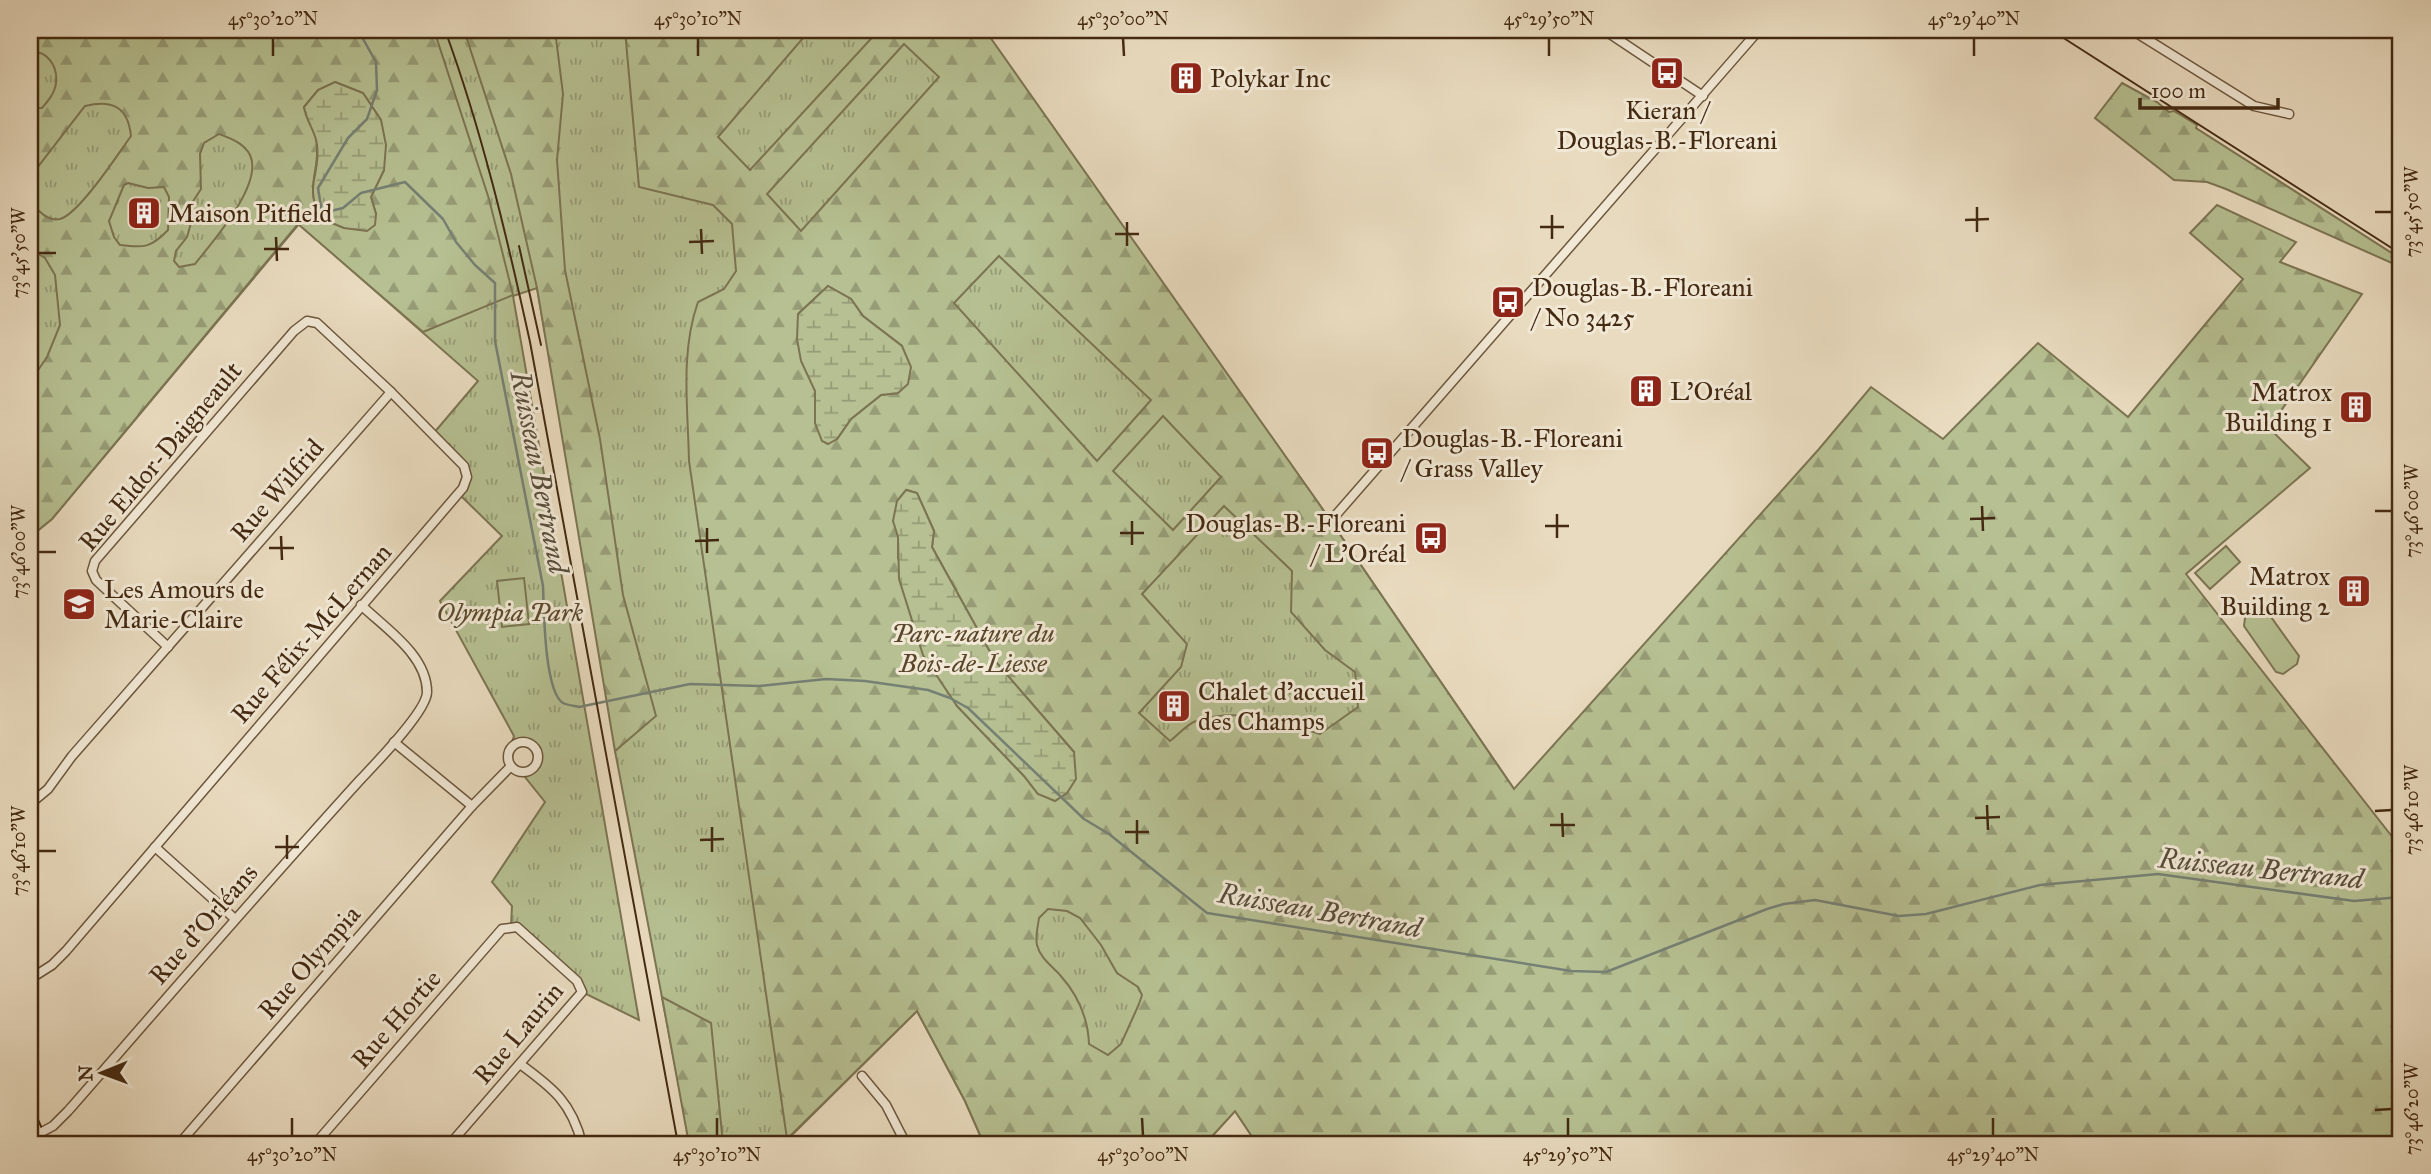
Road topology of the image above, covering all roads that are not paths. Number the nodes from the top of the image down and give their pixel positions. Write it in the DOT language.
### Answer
graph roads {
  1 [pos="1604,30"];
  2 [pos="1759,30"];
  3 [pos="2132,30"];
  4 [pos="1703,96"];
  5 [pos="2289,114"];
  6 [pos="307,321"];
  7 [pos="391,392"];
  8 [pos="1335,516"];
  9 [pos="361,606"];
  10 [pos="168,647"];
  11 [pos="2401,708"];
  12 [pos="394,742"];
  13 [pos="2401,744"];
  14 [pos="511,766"];
  15 [pos="30,804"];
  16 [pos="472,806"];
  17 [pos="155,847"];
  18 [pos="235,919"];
  19 [pos="510,926"];
  20 [pos="30,979"];
  21 [pos="520,1064"];
  22 [pos="862,1076"];
  23 [pos="30,1116"];
  24 [pos="40,1139"];
  25 [pos="179,1144"];
  26 [pos="315,1144"];
  27 [pos="450,1144"];
  28 [pos="582,1144"];
  29 [pos="906,1144"];
  1 -- 4 [label="street"];
  2 -- 4 [label="street"];
  3 -- 5 [label="street"];
  4 -- 8 [label="street"];
  6 -- 7 [label="street, Rue Félix-McLernan"];
  6 -- 10 [label="street, Rue Eldor-Daigneault"];
  7 -- 9 [label="street, Rue Félix-McLernan"];
  7 -- 10 [label="street, Rue Wilfrid"];
  9 -- 12 [label="street, Rue d'Orléans"];
  9 -- 17 [label="street, Rue Félix-McLernan"];
  10 -- 15 [label="street, Rue Wilfrid"];
  11 -- 13 [label="street"];
  12 -- 16 [label="street"];
  12 -- 18 [label="street, Rue d'Orléans"];
  14 -- 16 [label="street, Rue Olympia"];
  16 -- 25 [label="street, Rue Olympia"];
  17 -- 18 [label="street"];
  17 -- 20 [label="street, Rue Félix-McLernan"];
  18 -- 24 [label="street, Rue d'Orléans"];
  19 -- 21 [label="street, Rue Laurin"];
  19 -- 26 [label="street, Rue Hortie"];
  21 -- 27 [label="street, Rue Laurin"];
  21 -- 28 [label="street"];
  22 -- 29 [label="street"];
  23 -- 24 [label="main road"];
}
